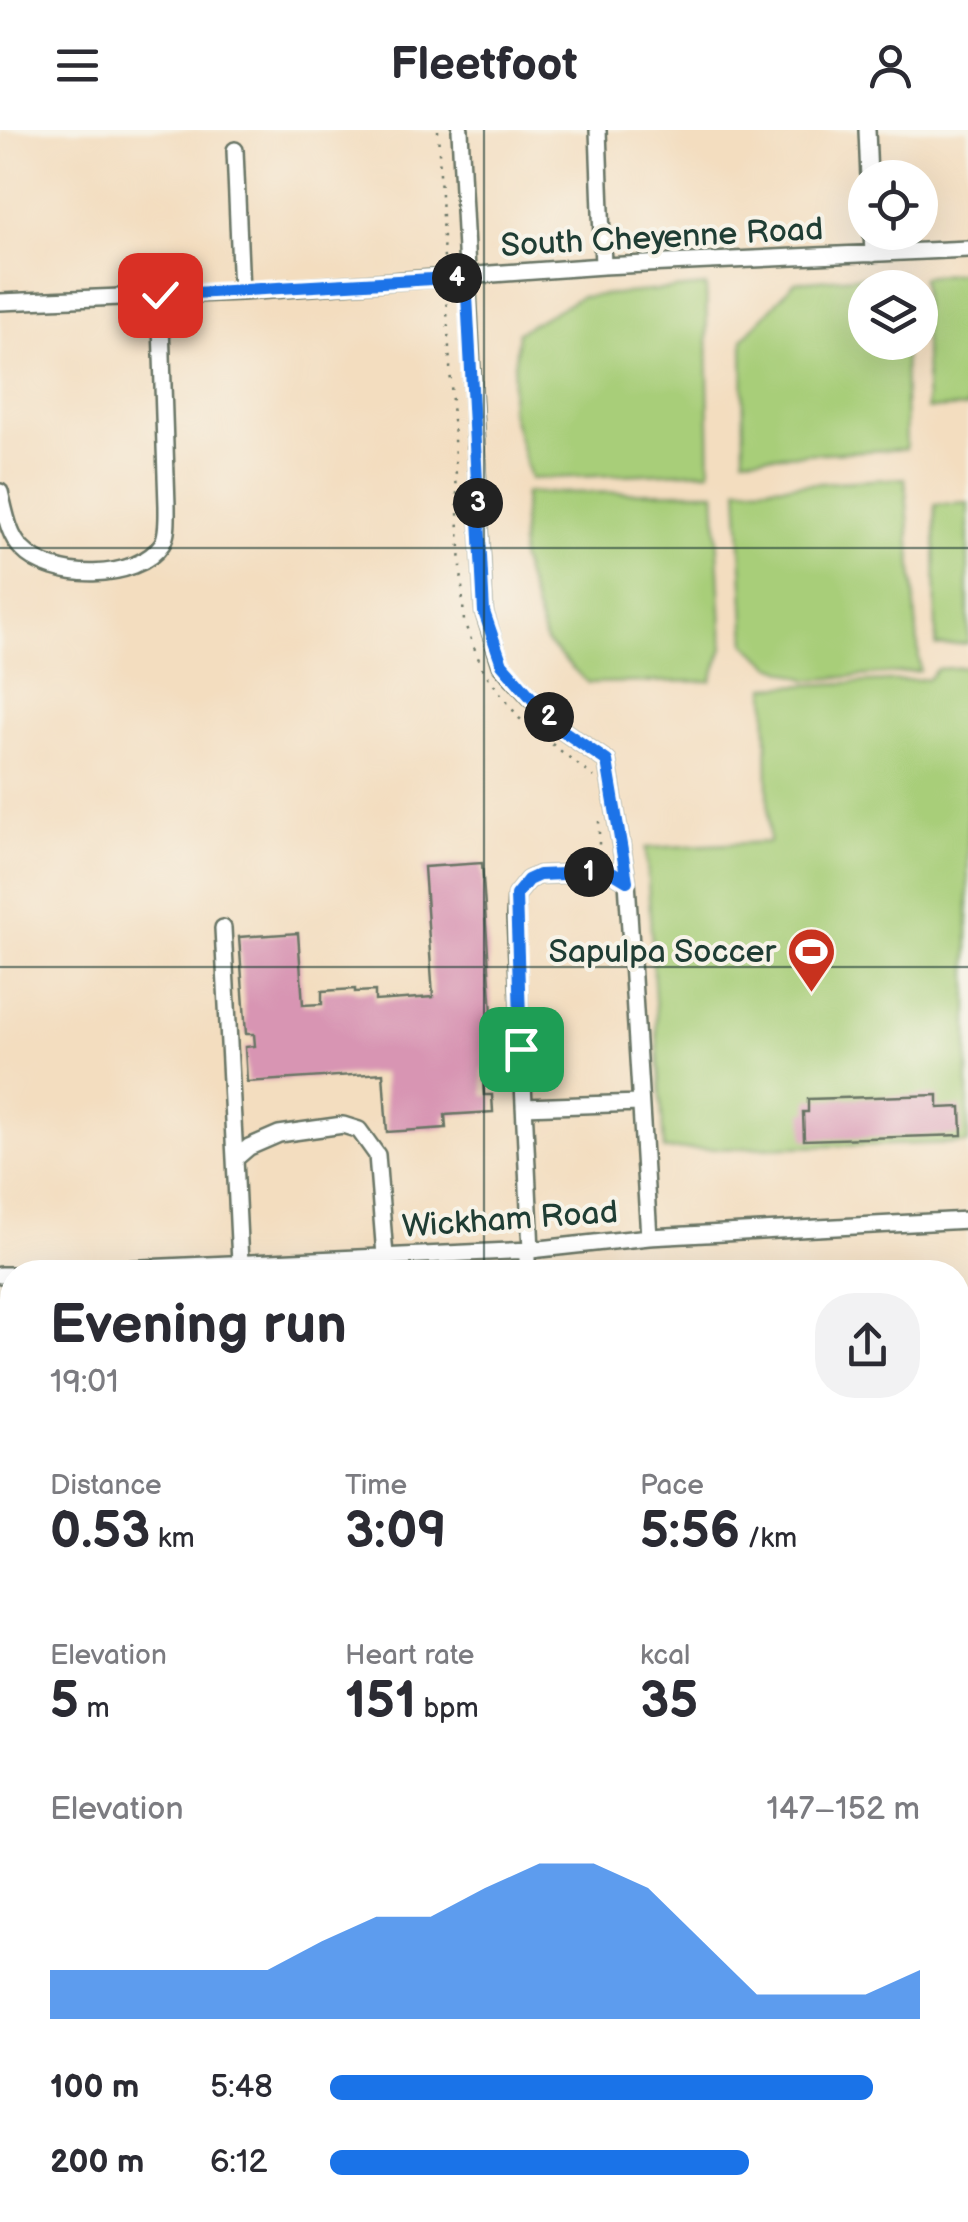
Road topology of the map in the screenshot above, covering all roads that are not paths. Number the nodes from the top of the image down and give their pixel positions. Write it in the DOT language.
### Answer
graph roads {
  1 [pos="460,130"];
  2 [pos="598,130"];
  3 [pos="867,130"];
  4 [pos="235,150"];
  5 [pos="868,160"];
  6 [pos="968,249"];
  7 [pos="873,250"];
  8 [pos="873,254"];
  9 [pos="603,266"];
  10 [pos="466,277"];
  11 [pos="241,292"];
  12 [pos="160,295"];
  13 [pos="0,302"];
  14 [pos="0,492"];
  15 [pos="627,881"];
  16 [pos="222,928"];
  17 [pos="640,1102"];
  18 [pos="524,1106"];
  19 [pos="234,1159"];
  20 [pos="968,1220"];
  21 [pos="649,1236"];
  22 [pos="529,1250"];
  23 [pos="385,1256"];
  24 [pos="240,1260"];
  25 [pos="373,1260"];
  26 [pos="528,1260"];
  1 -- 10 [label="street"];
  2 -- 9 [label="street"];
  3 -- 5 [label="street"];
  4 -- 11 [label="street"];
  6 -- 8 [label="street, South Cheyenne Road"];
  7 -- 8 [label="street"];
  8 -- 9 [label="street, South Cheyenne Road"];
  9 -- 10 [label="street, South Cheyenne Road"];
  10 -- 11 [label="street, South Cheyenne Road"];
  10 -- 15 [label="street"];
  11 -- 12 [label="street, South Cheyenne Road"];
  12 -- 13 [label="street, South Cheyenne Road"];
  12 -- 14 [label="street"];
  15 -- 17 [label="street"];
  15 -- 18 [label="street"];
  16 -- 19 [label="street"];
  17 -- 18 [label="street"];
  17 -- 21 [label="street"];
  18 -- 22 [label="street"];
  19 -- 23 [label="street"];
  19 -- 24 [label="street"];
  20 -- 21 [label="street, Wickham Road"];
  21 -- 22 [label="street, Wickham Road"];
  22 -- 23 [label="street, Wickham Road"];
  22 -- 26 [label="street"];
  23 -- 25 [label="street, Wickham Road"];
}
